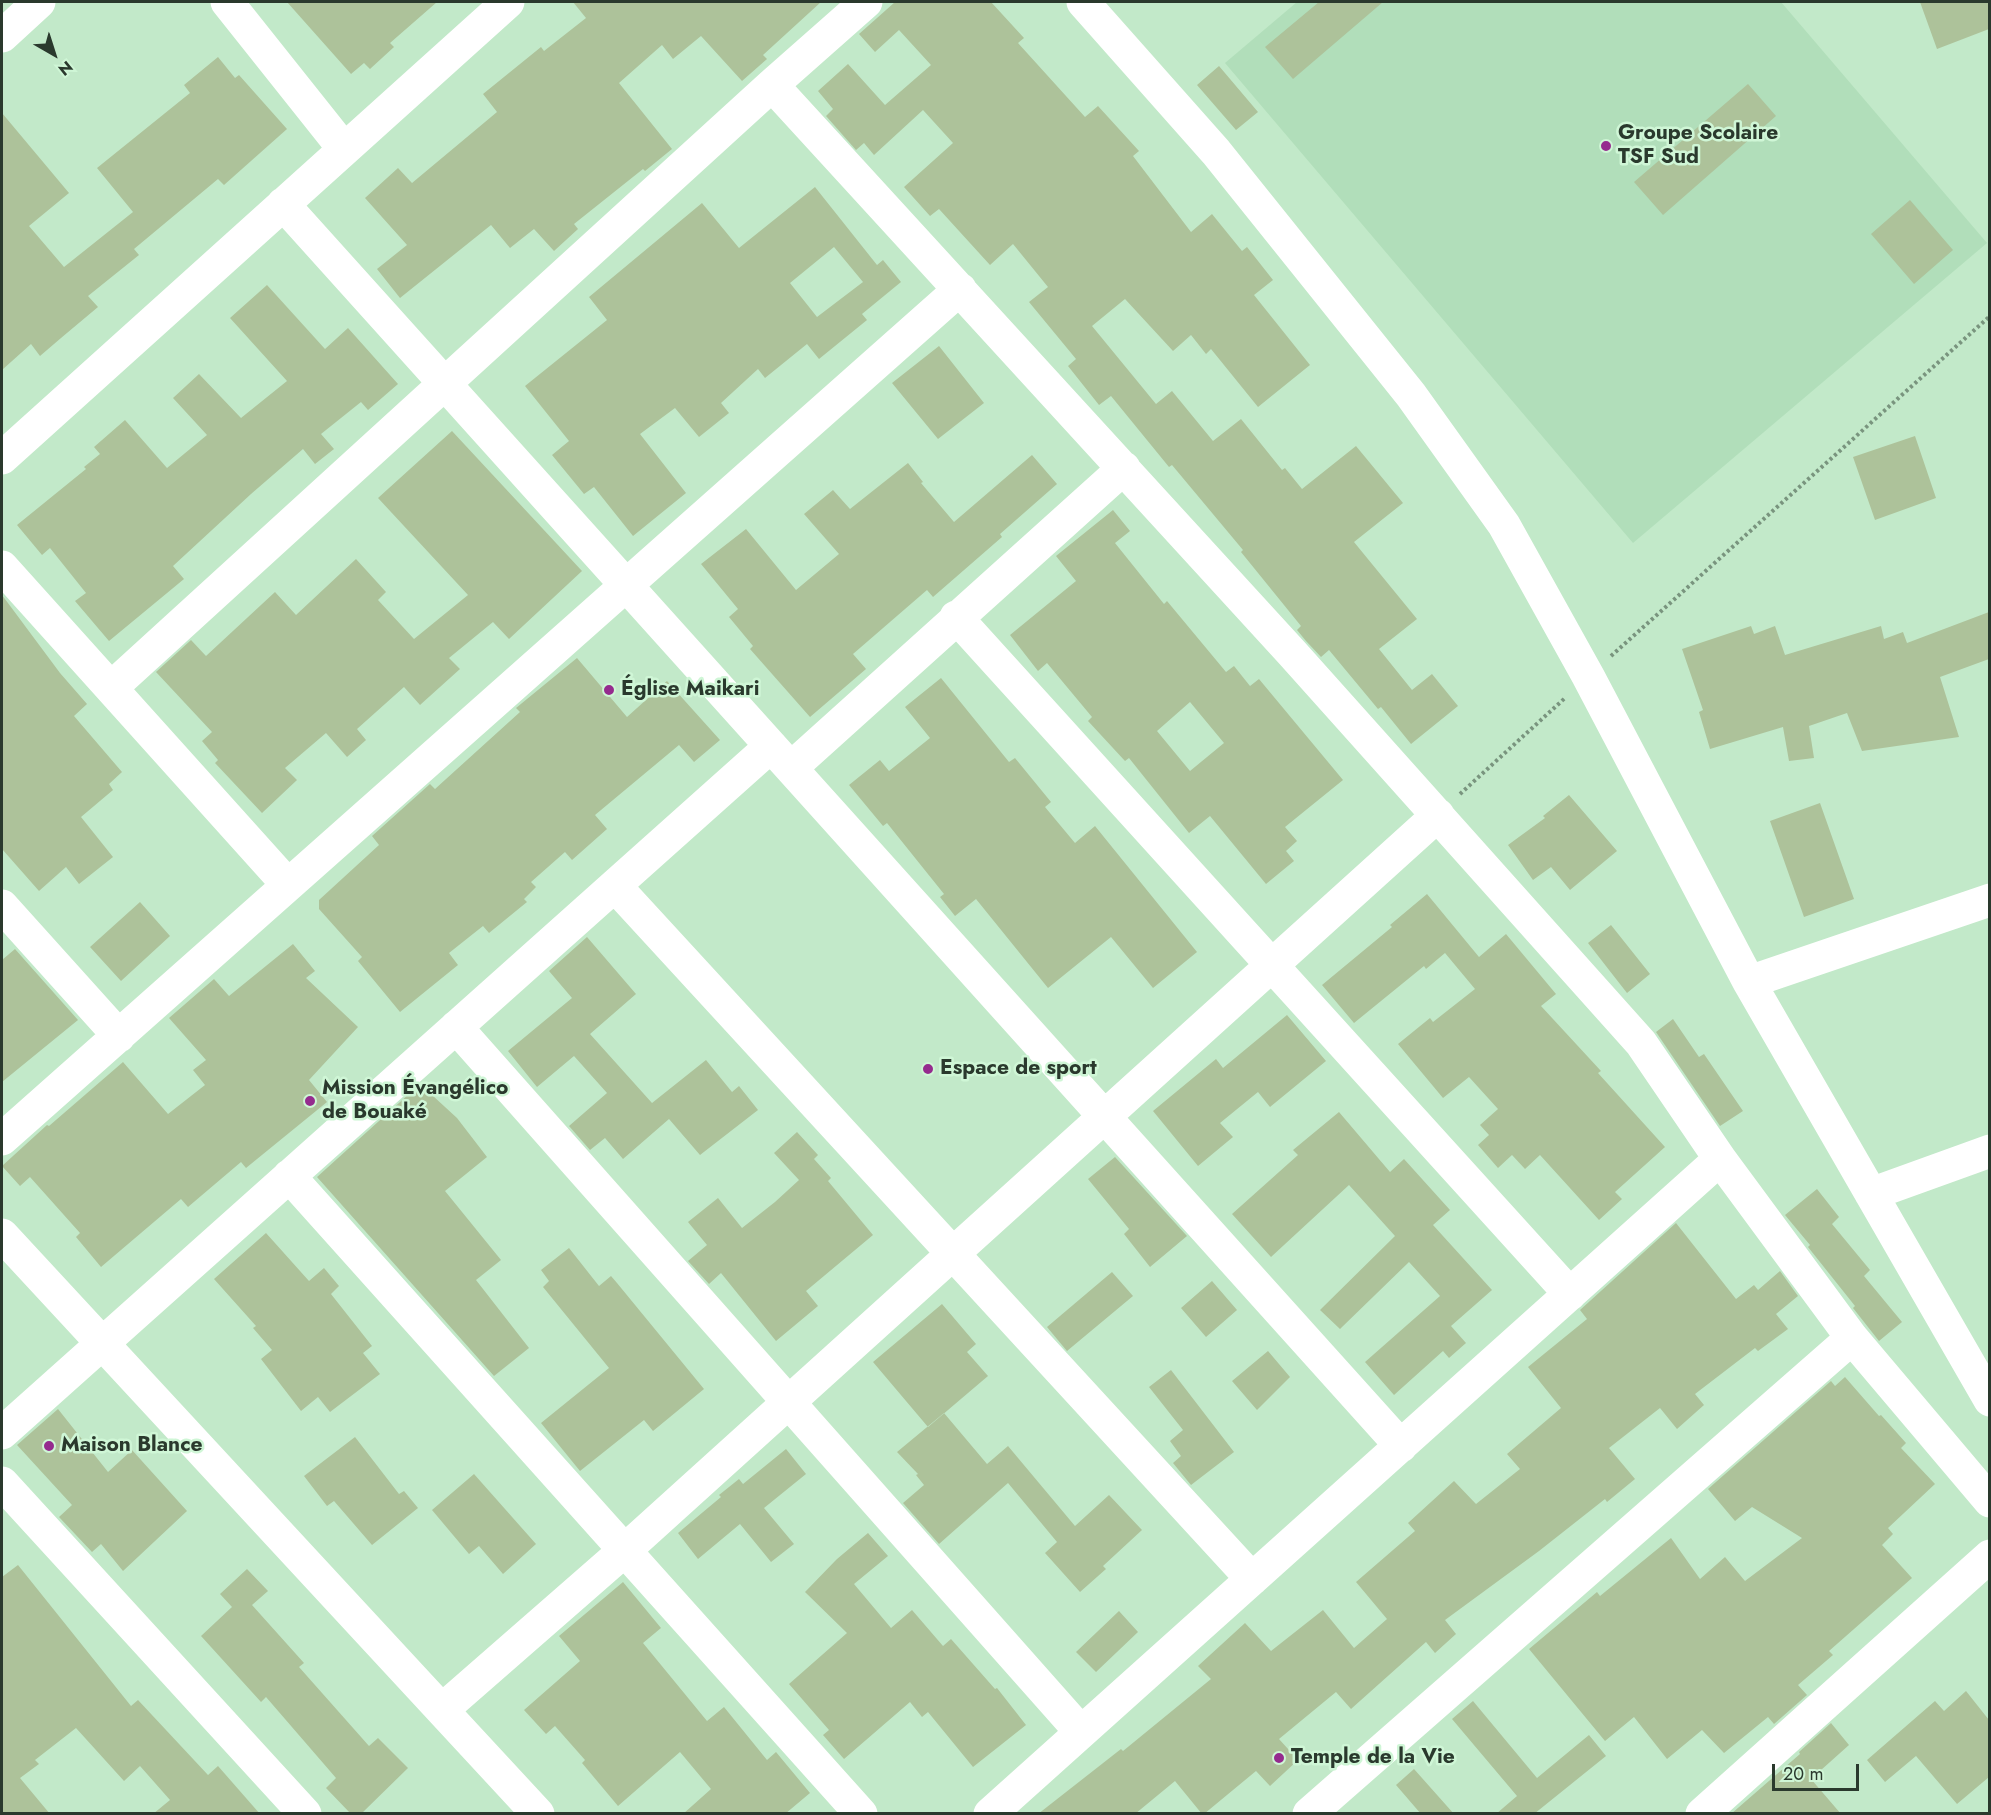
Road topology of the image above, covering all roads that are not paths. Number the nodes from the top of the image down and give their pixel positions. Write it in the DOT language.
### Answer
graph roads {
  1 [pos="39,2"];
  2 [pos="227,2"];
  3 [pos="508,2"];
  4 [pos="866,2"];
  5 [pos="1083,2"];
  6 [pos="2,36"];
  7 [pos="772,85"];
  8 [pos="344,149"];
  9 [pos="283,204"];
  10 [pos="960,289"];
  11 [pos="445,383"];
  12 [pos="2,458"];
  13 [pos="1124,468"];
  14 [pos="2,567"];
  15 [pos="626,585"];
  16 [pos="956,617"];
  17 [pos="111,688"];
  18 [pos="781,757"];
  19 [pos="1438,815"];
  20 [pos="288,885"];
  21 [pos="615,886"];
  22 [pos="1989,900"];
  23 [pos="2,906"];
  24 [pos="1272,965"];
  25 [pos="1749,982"];
  26 [pos="456,1027"];
  27 [pos="119,1036"];
  28 [pos="1105,1117"];
  29 [pos="2,1139"];
  30 [pos="1989,1151"];
  31 [pos="1720,1160"];
  32 [pos="289,1176"];
  33 [pos="1870,1194"];
  34 [pos="2,1235"];
  35 [pos="952,1254"];
  36 [pos="1570,1294"];
  37 [pos="1851,1338"];
  38 [pos="102,1344"];
  39 [pos="1989,1400"];
  40 [pos="788,1402"];
  41 [pos="2,1433"];
  42 [pos="1401,1446"];
  43 [pos="2,1483"];
  44 [pos="1989,1501"];
  45 [pos="624,1551"];
  46 [pos="1989,1556"];
  47 [pos="1252,1579"];
  48 [pos="442,1710"];
  49 [pos="1081,1732"];
  50 [pos="305,1814"];
  51 [pos="538,1814"];
  52 [pos="861,1814"];
  53 [pos="990,1814"];
  54 [pos="1309,1814"];
  55 [pos="1702,1814"];
  1 -- 6 [label="street"];
  2 -- 8 [label="street"];
  3 -- 8 [label="street"];
  4 -- 7 [label="street"];
  5 -- 25 [label="street"];
  7 -- 10 [label="street"];
  7 -- 11 [label="street"];
  8 -- 9 [label="street"];
  9 -- 11 [label="street"];
  9 -- 12 [label="street"];
  10 -- 13 [label="street"];
  10 -- 15 [label="street"];
  11 -- 15 [label="street"];
  11 -- 17 [label="street"];
  13 -- 16 [label="street"];
  13 -- 19 [label="street"];
  14 -- 17 [label="street"];
  15 -- 18 [label="street"];
  15 -- 20 [label="street"];
  16 -- 18 [label="street"];
  16 -- 24 [label="street"];
  17 -- 20 [label="street"];
  18 -- 21 [label="street"];
  18 -- 28 [label="street"];
  19 -- 24 [label="street"];
  19 -- 31 [label="street"];
  20 -- 27 [label="street"];
  21 -- 26 [label="street"];
  21 -- 35 [label="street"];
  22 -- 25 [label="street"];
  23 -- 27 [label="street"];
  24 -- 28 [label="street"];
  24 -- 36 [label="street"];
  25 -- 33 [label="street"];
  26 -- 32 [label="street"];
  26 -- 40 [label="street"];
  27 -- 29 [label="street"];
  28 -- 35 [label="street"];
  28 -- 42 [label="street"];
  30 -- 33 [label="street"];
  31 -- 36 [label="street"];
  31 -- 37 [label="street"];
  32 -- 38 [label="street"];
  32 -- 45 [label="street"];
  33 -- 39 [label="street"];
  34 -- 38 [label="street"];
  35 -- 40 [label="street"];
  35 -- 47 [label="street"];
  36 -- 42 [label="street"];
  37 -- 44 [label="street"];
  37 -- 54 [label="street"];
  38 -- 41 [label="street"];
  38 -- 48 [label="street"];
  40 -- 45 [label="street"];
  40 -- 49 [label="street"];
  42 -- 47 [label="street"];
  43 -- 50 [label="street"];
  45 -- 48 [label="street"];
  45 -- 52 [label="street"];
  46 -- 55 [label="street"];
  47 -- 49 [label="street"];
  48 -- 51 [label="street"];
  49 -- 53 [label="street"];
}
